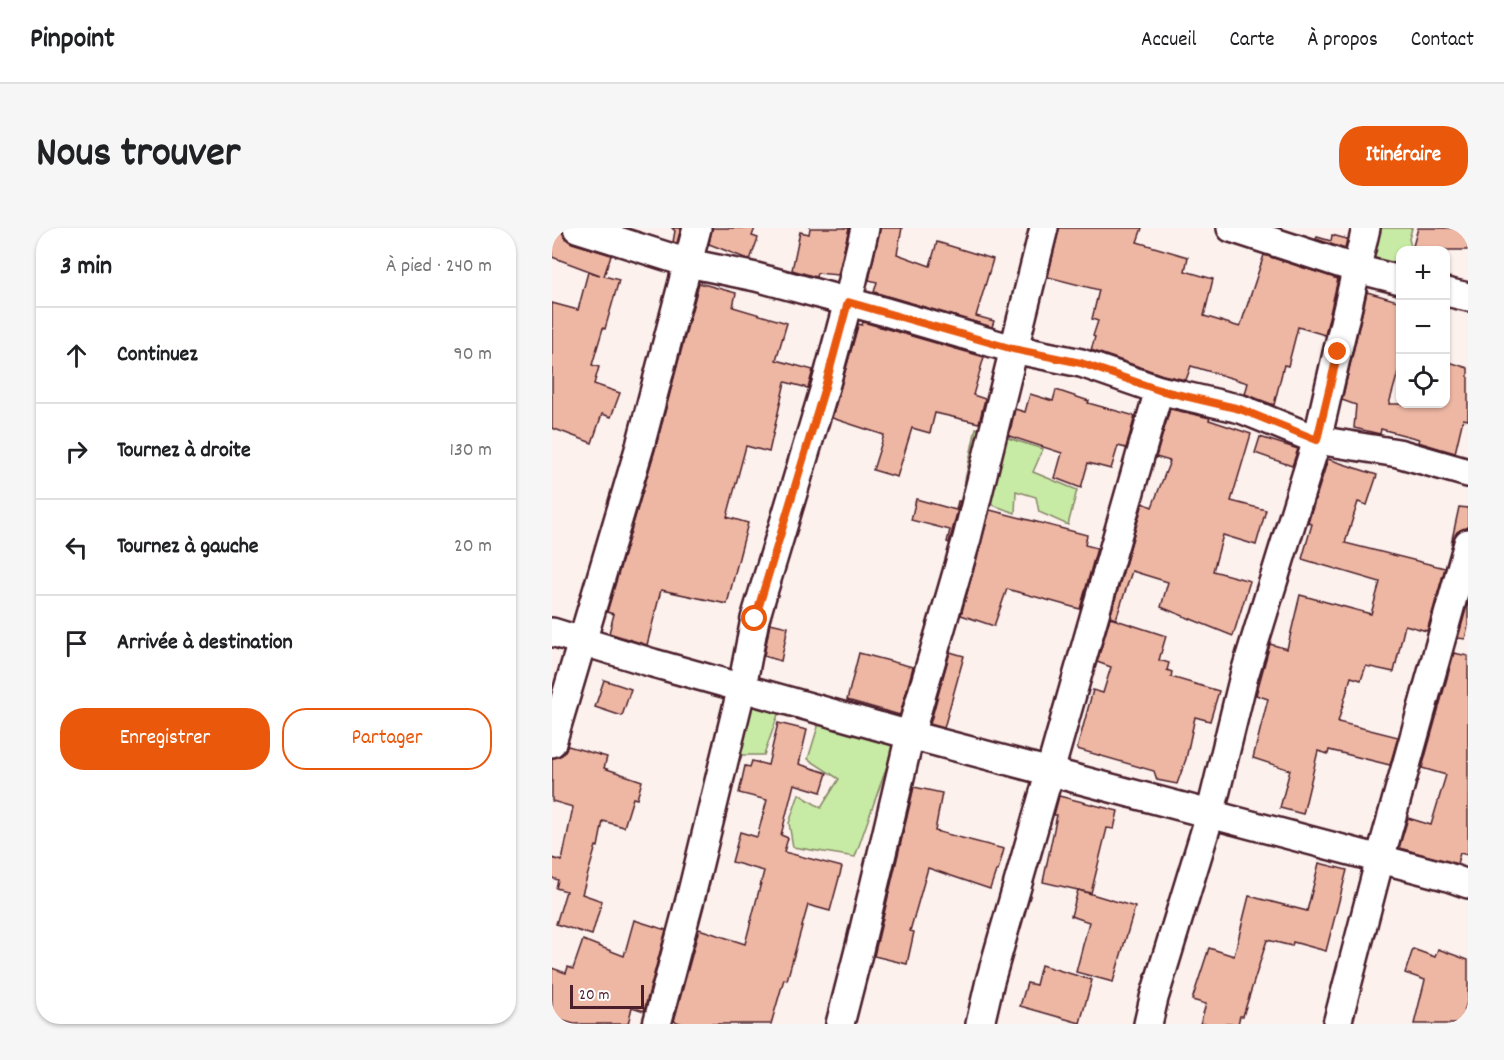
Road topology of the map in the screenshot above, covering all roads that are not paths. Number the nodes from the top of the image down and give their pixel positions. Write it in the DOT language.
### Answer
graph roads {
  1 [pos="577,228"];
  2 [pos="697,228"];
  3 [pos="865,228"];
  4 [pos="1044,228"];
  5 [pos="1231,228"];
  6 [pos="1366,228"];
  7 [pos="688,263"];
  8 [pos="1357,269"];
  9 [pos="1396,279"];
  10 [pos="1450,293"];
  11 [pos="1468,297"];
  12 [pos="848,302"];
  13 [pos="1013,349"];
  14 [pos="1159,390"];
  15 [pos="1317,440"];
  16 [pos="1468,472"];
  17 [pos="1468,543"];
  18 [pos="552,632"];
  19 [pos="583,643"];
  20 [pos="742,687"];
  21 [pos="910,735"];
  22 [pos="552,743"];
  23 [pos="1051,772"];
  24 [pos="1210,815"];
  25 [pos="1380,860"];
  26 [pos="1468,885"];
  27 [pos="657,1024"];
  28 [pos="840,1024"];
  29 [pos="980,1024"];
  30 [pos="1148,1024"];
  31 [pos="1337,1024"];
  1 -- 7 [label="street"];
  2 -- 7 [label="street"];
  3 -- 12 [label="street"];
  4 -- 13 [label="street"];
  5 -- 8 [label="street"];
  6 -- 8 [label="street"];
  7 -- 12 [label="street"];
  7 -- 19 [label="street"];
  8 -- 9 [label="street"];
  8 -- 15 [label="street"];
  10 -- 11 [label="street"];
  12 -- 13 [label="street"];
  12 -- 20 [label="street"];
  13 -- 14 [label="street"];
  13 -- 21 [label="street"];
  14 -- 15 [label="street"];
  14 -- 23 [label="street"];
  15 -- 16 [label="street"];
  15 -- 24 [label="street"];
  17 -- 25 [label="street"];
  18 -- 19 [label="street"];
  19 -- 20 [label="street"];
  19 -- 22 [label="street"];
  20 -- 21 [label="street"];
  20 -- 27 [label="street"];
  21 -- 23 [label="street"];
  21 -- 28 [label="street"];
  23 -- 24 [label="street"];
  23 -- 29 [label="street"];
  24 -- 25 [label="street"];
  24 -- 30 [label="street"];
  25 -- 26 [label="street"];
  25 -- 31 [label="street"];
}
